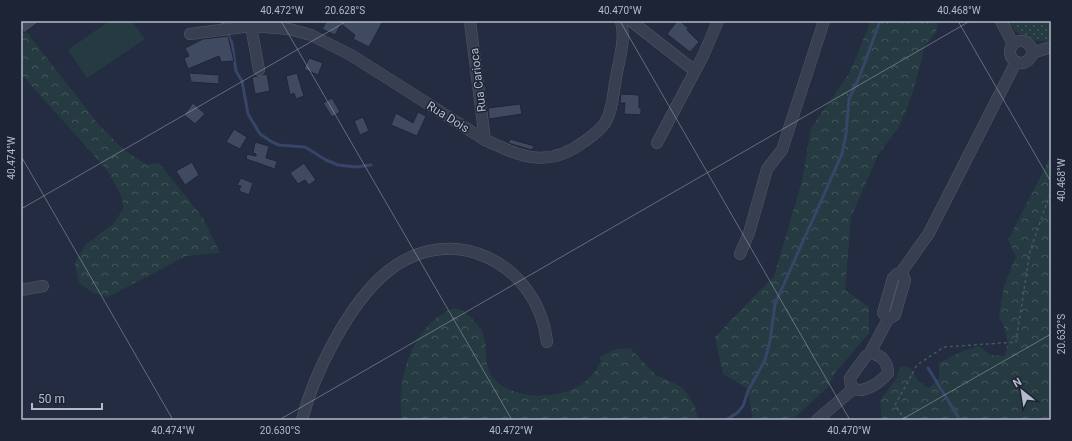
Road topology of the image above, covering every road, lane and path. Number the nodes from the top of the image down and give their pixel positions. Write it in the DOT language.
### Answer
graph roads {
  1 [pos="621,21"];
  2 [pos="631,21"];
  3 [pos="718,21"];
  4 [pos="824,21"];
  5 [pos="1001,21"];
  6 [pos="468,23"];
  7 [pos="250,24"];
  8 [pos="190,34"];
  9 [pos="1013,44"];
  10 [pos="1051,47"];
  11 [pos="1032,53"];
  12 [pos="1016,62"];
  13 [pos="259,70"];
  14 [pos="695,71"];
  15 [pos="485,140"];
  16 [pos="657,143"];
  17 [pos="1051,191"];
  18 [pos="740,254"];
  19 [pos="43,286"];
  20 [pos="21,290"];
  21 [pos="547,342"];
  22 [pos="870,353"];
  23 [pos="853,389"];
  24 [pos="302,420"];
  25 [pos="816,420"];
  26 [pos="905,420"];
  1 -- 15 [label="street, Rua Dois"];
  2 -- 14 [label="street"];
  3 -- 14 [label="street"];
  4 -- 18 [label="street"];
  5 -- 9 [label="street"];
  6 -- 15 [label="street, Rua Carioca"];
  7 -- 8 [label="street, Rua Dois"];
  7 -- 13 [label="street"];
  7 -- 15 [label="street, Rua Dois"];
  9 -- 11 [label="street"];
  9 -- 12 [label="street"];
  10 -- 11 [label="street"];
  11 -- 12 [label="street"];
  12 -- 22 [label="street"];
  14 -- 16 [label="street"];
  17 -- 26 [label="path"];
  19 -- 20 [label="street"];
  21 -- 24 [label="street"];
  22 -- 23 [label="street"];
  22 -- 23 [label="street"];
  23 -- 25 [label="street"];
}
